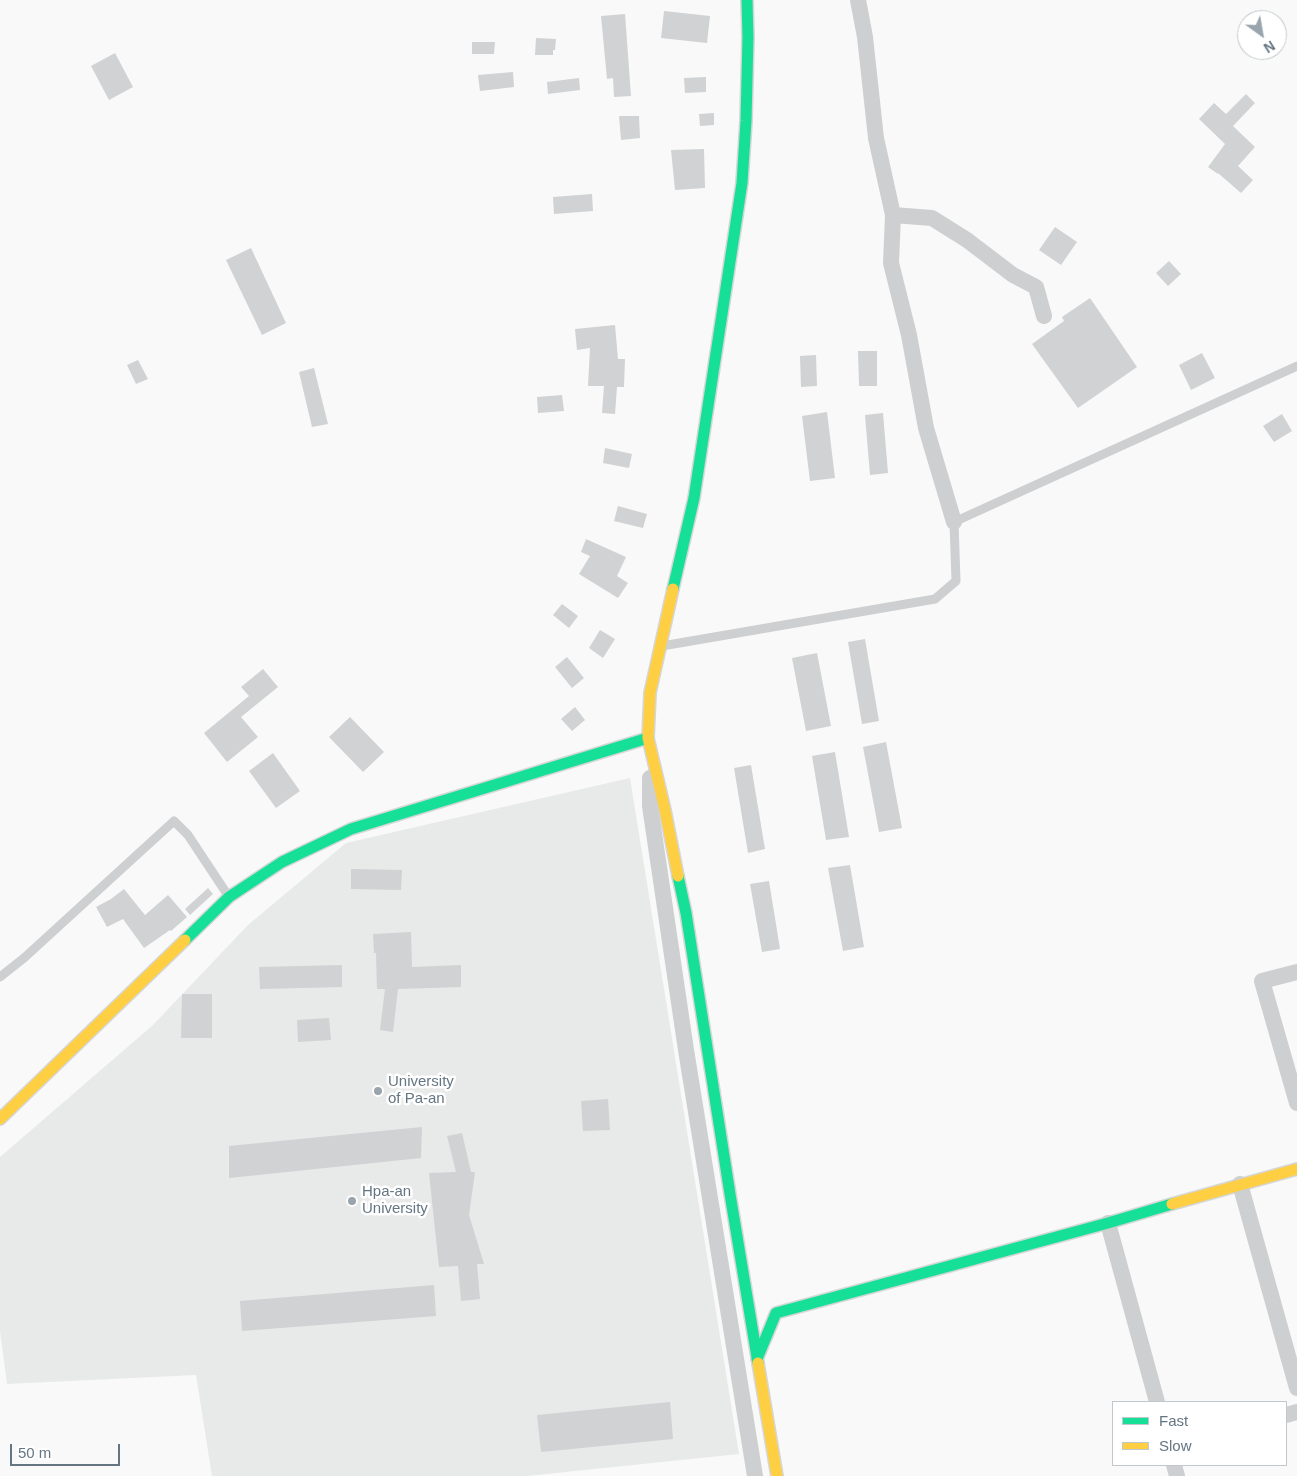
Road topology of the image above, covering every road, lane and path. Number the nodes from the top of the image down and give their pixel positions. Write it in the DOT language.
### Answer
graph roads {
  1 [pos="748,0"];
  2 [pos="858,0"];
  3 [pos="893,215"];
  4 [pos="1044,316"];
  5 [pos="1297,366"];
  6 [pos="954,522"];
  7 [pos="661,646"];
  8 [pos="648,738"];
  9 [pos="229,897"];
  10 [pos="686,913"];
  11 [pos="666,916"];
  12 [pos="1297,972"];
  13 [pos="0,977"];
  14 [pos="1297,1103"];
  15 [pos="0,1119"];
  16 [pos="1297,1169"];
  17 [pos="717,1176"];
  18 [pos="1240,1184"];
  19 [pos="1108,1223"];
  20 [pos="747,1360"];
  21 [pos="1297,1388"];
  22 [pos="1157,1401"];
  23 [pos="755,1476"];
  24 [pos="777,1476"];
  1 -- 7 [label="street"];
  2 -- 3 [label="street"];
  3 -- 4 [label="street"];
  3 -- 6 [label="street"];
  5 -- 6 [label="lane"];
  6 -- 7 [label="lane"];
  7 -- 8 [label="street"];
  8 -- 9 [label="street"];
  8 -- 10 [label="street"];
  8 -- 11 [label="street"];
  9 -- 13 [label="lane"];
  9 -- 15 [label="street"];
  10 -- 11 [label="street"];
  10 -- 17 [label="street"];
  11 -- 17 [label="street"];
  12 -- 14 [label="street"];
  16 -- 18 [label="street"];
  17 -- 20 [label="street"];
  18 -- 19 [label="street"];
  18 -- 21 [label="street"];
  19 -- 20 [label="street"];
  19 -- 22 [label="street"];
  20 -- 23 [label="street"];
  20 -- 24 [label="street"];
}
